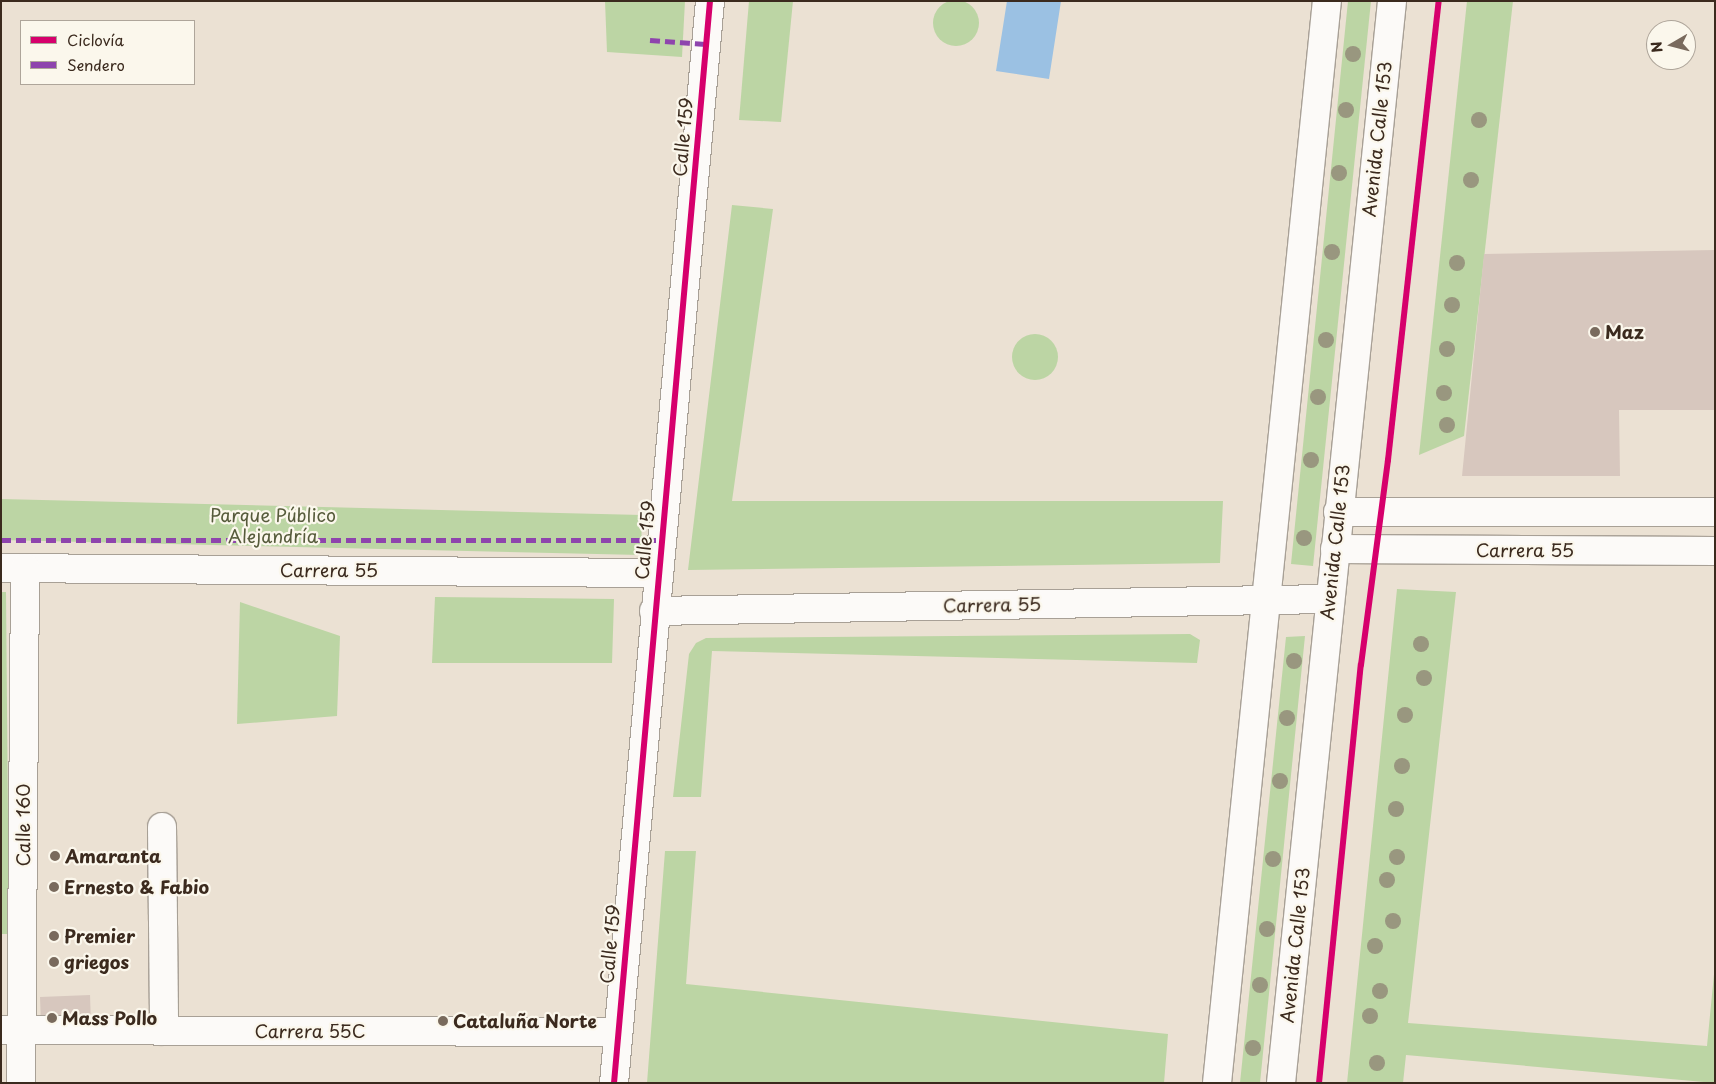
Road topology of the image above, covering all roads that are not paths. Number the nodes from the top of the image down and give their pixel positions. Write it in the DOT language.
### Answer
graph roads {
  1 [pos="710,1"];
  2 [pos="1327,1"];
  3 [pos="1392,1"];
  4 [pos="1338,512"];
  5 [pos="1469,512"];
  6 [pos="1715,512"];
  7 [pos="1334,549"];
  8 [pos="1469,550"];
  9 [pos="1715,551"];
  10 [pos="13,568"];
  11 [pos="657,573"];
  12 [pos="1329,599"];
  13 [pos="1266,600"];
  14 [pos="654,611"];
  15 [pos="162,827"];
  16 [pos="11,1030"];
  17 [pos="164,1031"];
  18 [pos="618,1032"];
  19 [pos="21,1083"];
  20 [pos="614,1083"];
  21 [pos="1218,1083"];
  22 [pos="1281,1083"];
  1 -- 11 [label="street, Calle 159"];
  2 -- 13 [label="street"];
  3 -- 4 [label="street, Avenida Calle 153"];
  4 -- 5 [label="street"];
  4 -- 7 [label="street, Avenida Calle 153"];
  5 -- 6 [label="street"];
  5 -- 8 [label="street"];
  7 -- 8 [label="street, Carrera 55"];
  7 -- 12 [label="street, Avenida Calle 153"];
  8 -- 9 [label="street, Carrera 55"];
  10 -- 11 [label="street, Carrera 55"];
  10 -- 16 [label="street, Calle 160"];
  11 -- 14 [label="street, Calle 159"];
  12 -- 13 [label="street, Carrera 55"];
  12 -- 22 [label="street, Avenida Calle 153"];
  13 -- 14 [label="street, Carrera 55"];
  13 -- 21 [label="street"];
  14 -- 18 [label="street, Calle 159"];
  15 -- 17 [label="street"];
  16 -- 17 [label="street, Carrera 55C"];
  16 -- 19 [label="street, Calle 160"];
  17 -- 18 [label="street, Carrera 55C"];
  18 -- 20 [label="street, Calle 159"];
}
